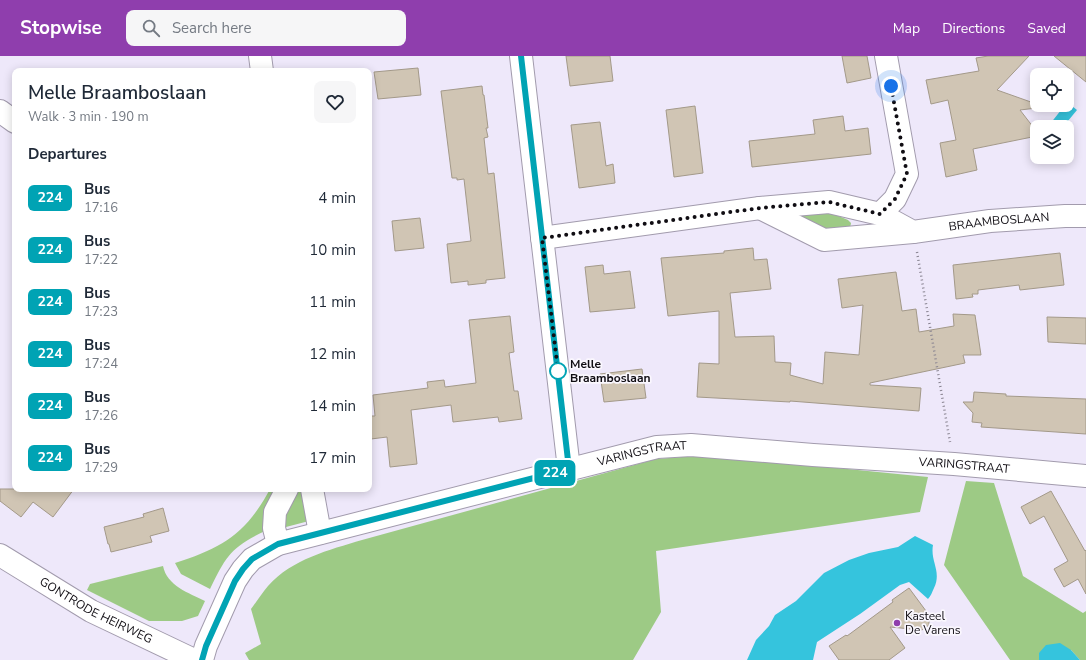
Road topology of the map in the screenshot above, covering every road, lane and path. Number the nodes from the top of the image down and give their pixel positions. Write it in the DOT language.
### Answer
graph roads {
  1 [pos="260,56"];
  2 [pos="521,56"];
  3 [pos="886,56"];
  4 [pos="262,68"];
  5 [pos="0,111"];
  6 [pos="12,120"];
  7 [pos="760,208"];
  8 [pos="880,214"];
  9 [pos="1086,216"];
  10 [pos="913,232"];
  11 [pos="542,238"];
  12 [pos="954,464"];
  13 [pos="569,469"];
  14 [pos="1086,476"];
  15 [pos="285,492"];
  16 [pos="313,492"];
  17 [pos="320,533"];
  18 [pos="278,544"];
  19 [pos="0,555"];
  20 [pos="194,660"];
  21 [pos="202,660"];
  1 -- 4 [label="street"];
  2 -- 11 [label="street"];
  3 -- 8 [label="street"];
  5 -- 6 [label="street"];
  7 -- 8 [label="street"];
  7 -- 10 [label="street, BRAAMBOSLAAN"];
  7 -- 11 [label="street"];
  8 -- 10 [label="street"];
  9 -- 10 [label="street, BRAAMBOSLAAN"];
  10 -- 12 [label="path"];
  11 -- 13 [label="street"];
  12 -- 13 [label="street, VARINGSTRAAT"];
  12 -- 14 [label="street, VARINGSTRAAT"];
  13 -- 17 [label="street, VARINGSTRAAT"];
  15 -- 18 [label="street"];
  16 -- 17 [label="street"];
  17 -- 18 [label="street, VARINGSTRAAT"];
  18 -- 21 [label="street, VARINGSTRAAT"];
  19 -- 20 [label="street, GONTRODE HEIRWEG"];
}
